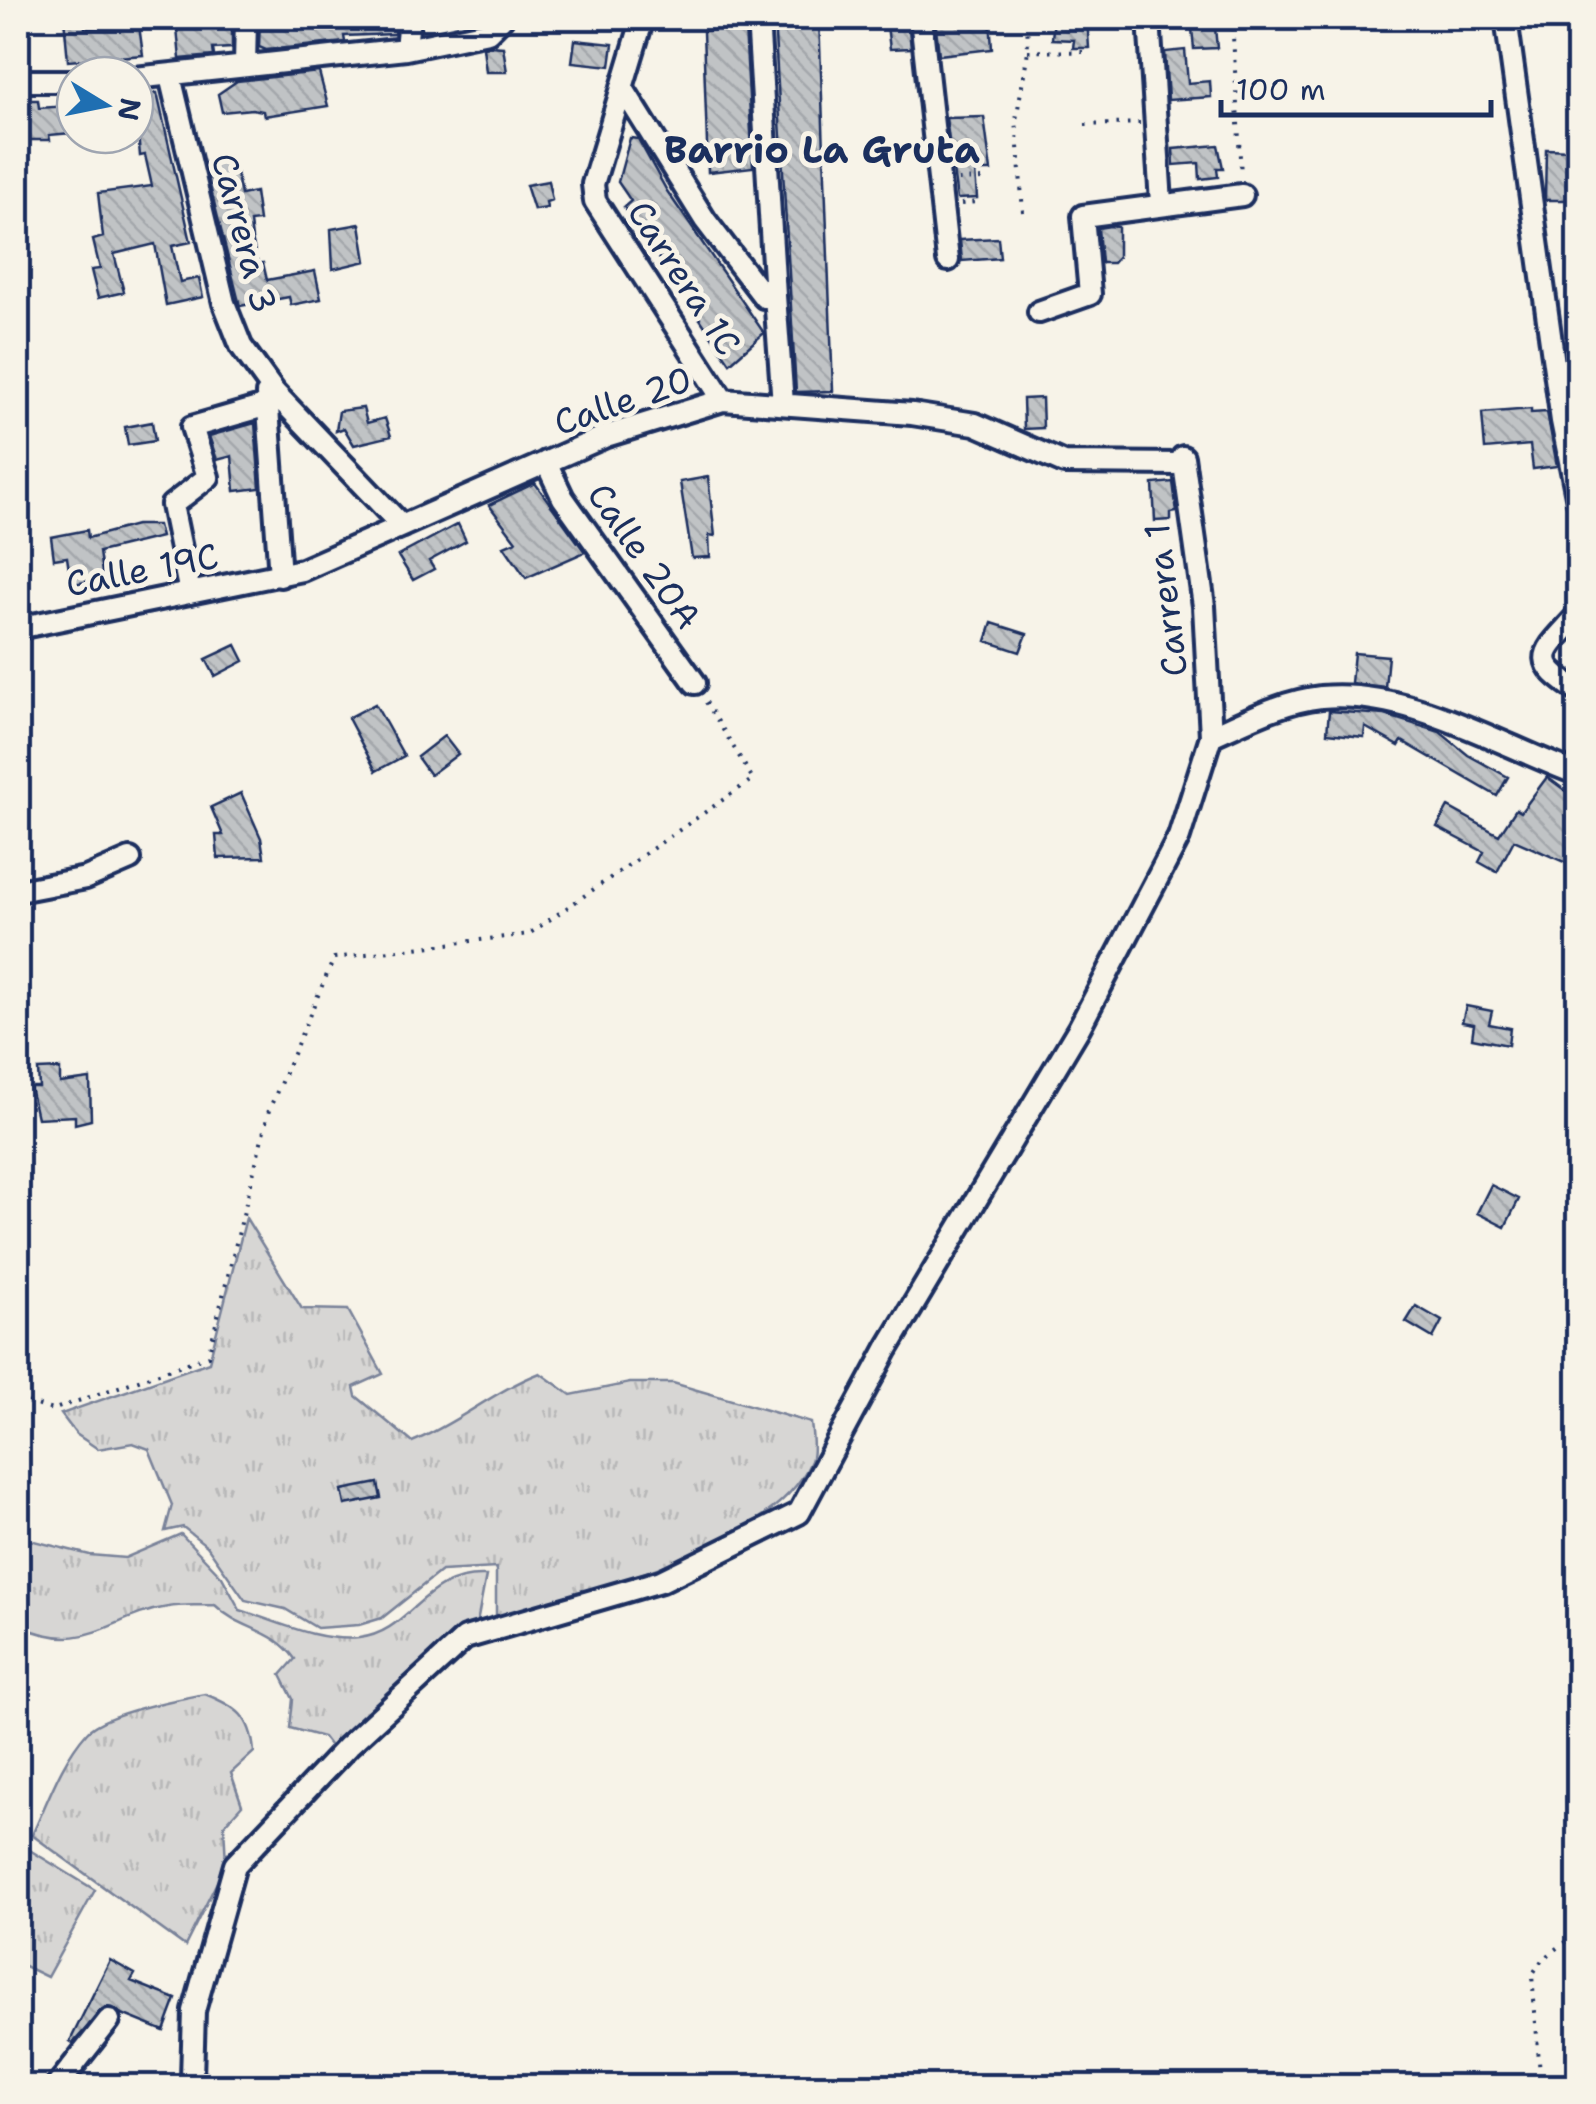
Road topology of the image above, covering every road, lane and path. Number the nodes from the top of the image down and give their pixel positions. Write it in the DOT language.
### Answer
graph roads {
  1 [pos="246,18"];
  2 [pos="409,18"];
  3 [pos="502,18"];
  4 [pos="643,18"];
  5 [pos="758,18"];
  6 [pos="921,18"];
  7 [pos="1027,18"];
  8 [pos="1148,18"];
  9 [pos="1232,18"];
  10 [pos="1506,18"];
  11 [pos="406,49"];
  12 [pos="1028,51"];
  13 [pos="1082,52"];
  14 [pos="245,66"];
  15 [pos="170,76"];
  16 [pos="155,77"];
  17 [pos="18,81"];
  18 [pos="55,81"];
  19 [pos="622,87"];
  20 [pos="1156,123"];
  21 [pos="1085,125"];
  22 [pos="983,179"];
  23 [pos="940,180"];
  24 [pos="1242,195"];
  25 [pos="1161,203"];
  26 [pos="1023,212"];
  27 [pos="948,260"];
  28 [pos="775,296"];
  29 [pos="1040,312"];
  30 [pos="267,382"];
  31 [pos="723,400"];
  32 [pos="268,404"];
  33 [pos="782,404"];
  34 [pos="1182,460"];
  35 [pos="546,462"];
  36 [pos="1578,501"];
  37 [pos="402,526"];
  38 [pos="280,576"];
  39 [pos="190,593"];
  40 [pos="1578,615"];
  41 [pos="18,628"];
  42 [pos="695,684"];
  43 [pos="1578,691"];
  44 [pos="1211,736"];
  45 [pos="1578,774"];
  46 [pos="130,859"];
  47 [pos="18,891"];
  48 [pos="18,1398"];
  49 [pos="1578,1933"];
  50 [pos="109,2020"];
  51 [pos="57,2086"];
  52 [pos="196,2086"];
  53 [pos="1541,2086"];
  1 -- 14 [label="street"];
  2 -- 11 [label="street"];
  3 -- 11 [label="street"];
  4 -- 19 [label="street, Carrera 1C"];
  5 -- 28 [label="street"];
  6 -- 23 [label="street"];
  7 -- 12 [label="path"];
  8 -- 20 [label="street"];
  9 -- 24 [label="path"];
  10 -- 36 [label="street"];
  11 -- 14 [label="street"];
  12 -- 13 [label="path"];
  12 -- 26 [label="path"];
  14 -- 15 [label="street"];
  15 -- 16 [label="street"];
  15 -- 30 [label="street, Carrera 3"];
  17 -- 18 [label="street"];
  19 -- 28 [label="street"];
  19 -- 31 [label="street, Carrera 1C"];
  20 -- 21 [label="path"];
  20 -- 25 [label="street"];
  22 -- 23 [label="path"];
  23 -- 27 [label="street"];
  24 -- 25 [label="street"];
  25 -- 29 [label="street"];
  28 -- 33 [label="street"];
  30 -- 32 [label="street"];
  30 -- 37 [label="street, Carrera 3"];
  31 -- 33 [label="street, Calle 20"];
  31 -- 35 [label="street, Calle 20"];
  32 -- 38 [label="street"];
  32 -- 39 [label="street"];
  33 -- 34 [label="street, Calle 20"];
  34 -- 44 [label="street, Carrera 1"];
  35 -- 37 [label="street, Calle 20"];
  35 -- 42 [label="street, Calle 20A"];
  37 -- 38 [label="street, Calle 20"];
  38 -- 39 [label="street, Calle 19C"];
  39 -- 41 [label="street, Calle 19C"];
  40 -- 43 [label="street"];
  42 -- 48 [label="path"];
  44 -- 45 [label="street"];
  44 -- 52 [label="street"];
  46 -- 47 [label="street"];
  49 -- 53 [label="path"];
  50 -- 51 [label="street"];
}
